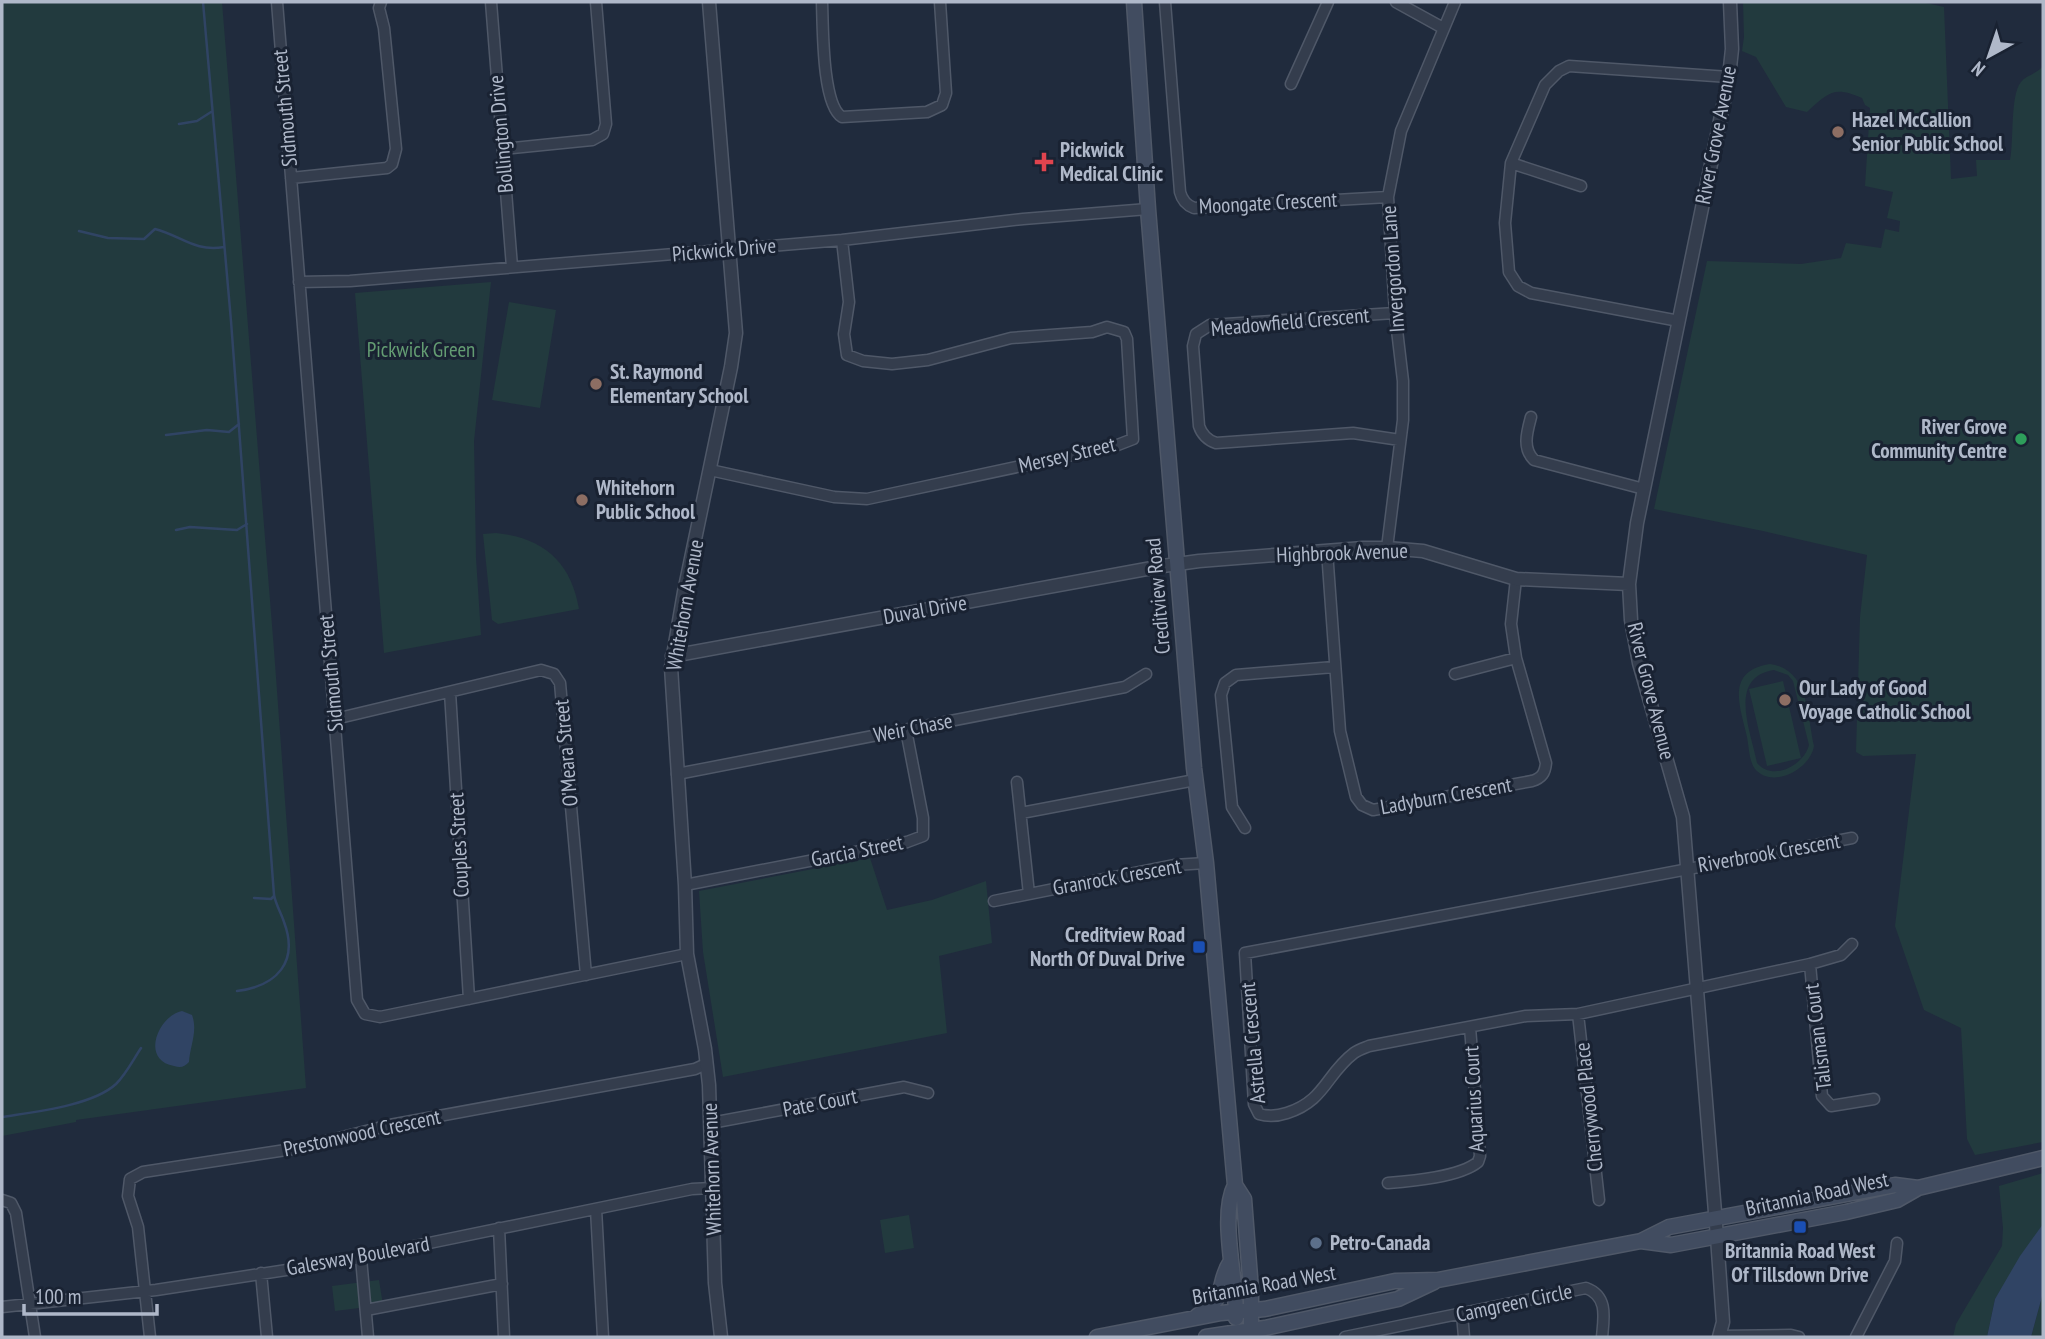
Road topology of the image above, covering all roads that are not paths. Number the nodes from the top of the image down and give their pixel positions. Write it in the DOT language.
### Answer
graph roads {
  1 [pos="276,2"];
  2 [pos="381,2"];
  3 [pos="491,2"];
  4 [pos="596,2"];
  5 [pos="709,2"];
  6 [pos="822,2"];
  7 [pos="940,2"];
  8 [pos="1134,2"];
  9 [pos="1165,2"];
  10 [pos="1328,2"];
  11 [pos="1396,2"];
  12 [pos="1455,2"];
  13 [pos="1730,2"];
  14 [pos="1443,28"];
  15 [pos="1729,77"];
  16 [pos="1291,84"];
  17 [pos="503,149"];
  18 [pos="1511,163"];
  19 [pos="291,178"];
  20 [pos="1581,186"];
  21 [pos="1388,197"];
  22 [pos="1148,209"];
  23 [pos="842,240"];
  24 [pos="730,250"];
  25 [pos="512,267"];
  26 [pos="299,282"];
  27 [pos="1395,313"];
  28 [pos="1679,321"];
  29 [pos="1531,416"];
  30 [pos="1400,440"];
  31 [pos="710,470"];
  32 [pos="1644,489"];
  33 [pos="1387,548"];
  34 [pos="1327,551"];
  35 [pos="1177,564"];
  36 [pos="1516,579"];
  37 [pos="1629,584"];
  38 [pos="672,656"];
  39 [pos="1516,658"];
  40 [pos="1334,667"];
  41 [pos="1146,674"];
  42 [pos="1455,674"];
  43 [pos="450,692"];
  44 [pos="335,719"];
  45 [pos="906,730"];
  46 [pos="677,774"];
  47 [pos="1195,780"];
  48 [pos="1017,782"];
  49 [pos="1021,813"];
  50 [pos="1245,828"];
  51 [pos="1852,838"];
  52 [pos="1206,863"];
  53 [pos="1688,868"];
  54 [pos="685,885"];
  55 [pos="1029,894"];
  56 [pos="994,901"];
  57 [pos="1852,944"];
  58 [pos="687,954"];
  59 [pos="1810,964"];
  60 [pos="586,975"];
  61 [pos="1696,989"];
  62 [pos="469,999"];
  63 [pos="1578,1014"];
  64 [pos="1470,1027"];
  65 [pos="706,1064"];
  66 [pos="928,1093"];
  67 [pos="1874,1099"];
  68 [pos="712,1123"];
  69 [pos="2043,1158"];
  70 [pos="1388,1183"];
  71 [pos="1235,1185"];
  72 [pos="712,1188"];
  73 [pos="1918,1188"];
  74 [pos="2,1200"];
  75 [pos="1599,1200"];
  76 [pos="596,1209"];
  77 [pos="1716,1219"];
  78 [pos="499,1228"];
  79 [pos="1717,1237"];
  80 [pos="1641,1241"];
  81 [pos="1897,1243"];
  82 [pos="361,1258"];
  83 [pos="1231,1260"];
  84 [pos="261,1273"];
  85 [pos="1438,1280"];
  86 [pos="502,1284"];
  87 [pos="146,1291"];
  88 [pos="31,1303"];
  89 [pos="2,1307"];
  90 [pos="366,1310"];
  91 [pos="1251,1310"];
  92 [pos="1236,1311"];
  93 [pos="1462,1314"];
  94 [pos="1191,1319"];
  95 [pos="1290,1322"];
  96 [pos="1251,1333"];
  97 [pos="1235,1334"];
  98 [pos="35,1337"];
  99 [pos="150,1337"];
  100 [pos="267,1337"];
  101 [pos="368,1337"];
  102 [pos="504,1337"];
  103 [pos="603,1337"];
  104 [pos="721,1337"];
  105 [pos="1097,1337"];
  106 [pos="1206,1337"];
  107 [pos="1272,1337"];
  108 [pos="1345,1337"];
  109 [pos="1464,1337"];
  110 [pos="1602,1337"];
  111 [pos="1719,1337"];
  112 [pos="1799,1337"];
  113 [pos="1856,1337"];
  1 -- 19 [label="street, Sidmouth Street"];
  2 -- 19 [label="street"];
  3 -- 17 [label="street, Bollington Drive"];
  4 -- 17 [label="street"];
  5 -- 24 [label="street, Whitehorn Avenue"];
  6 -- 7 [label="street"];
  8 -- 22 [label="main road, Creditview Road"];
  9 -- 21 [label="street, Moongate Crescent"];
  10 -- 16 [label="street"];
  11 -- 14 [label="street"];
  12 -- 14 [label="street, Invergordon Lane"];
  13 -- 15 [label="street, River Grove Avenue"];
  14 -- 21 [label="street, Invergordon Lane"];
  15 -- 18 [label="street"];
  15 -- 28 [label="street, River Grove Avenue"];
  17 -- 25 [label="street, Bollington Drive"];
  18 -- 20 [label="street"];
  18 -- 28 [label="street"];
  19 -- 26 [label="street, Sidmouth Street"];
  21 -- 27 [label="street, Invergordon Lane"];
  22 -- 23 [label="street, Pickwick Drive"];
  22 -- 35 [label="main road, Creditview Road"];
  23 -- 24 [label="street, Pickwick Drive"];
  23 -- 31 [label="street, Mersey Street"];
  24 -- 25 [label="street, Pickwick Drive"];
  24 -- 31 [label="street, Whitehorn Avenue"];
  25 -- 26 [label="street, Pickwick Drive"];
  26 -- 44 [label="street, Sidmouth Street"];
  27 -- 30 [label="street, Invergordon Lane"];
  27 -- 30 [label="street, Meadowfield Crescent"];
  28 -- 32 [label="street, River Grove Avenue"];
  29 -- 32 [label="street"];
  30 -- 33 [label="street, Invergordon Lane"];
  31 -- 38 [label="street, Whitehorn Avenue"];
  32 -- 37 [label="street, River Grove Avenue"];
  33 -- 34 [label="street, Highbrook Avenue"];
  33 -- 36 [label="street, Highbrook Avenue"];
  34 -- 35 [label="street, Highbrook Avenue"];
  34 -- 40 [label="street, Ladyburn Crescent"];
  35 -- 38 [label="street, Duval Drive"];
  35 -- 47 [label="main road, Creditview Road"];
  36 -- 37 [label="street, Highbrook Avenue"];
  36 -- 39 [label="street, Ladyburn Crescent"];
  37 -- 53 [label="street, River Grove Avenue"];
  38 -- 46 [label="street, Whitehorn Avenue"];
  39 -- 40 [label="street, Ladyburn Crescent"];
  39 -- 42 [label="street"];
  40 -- 50 [label="street"];
  41 -- 45 [label="street, Weir Chase"];
  43 -- 44 [label="street, O'Meara Street"];
  43 -- 60 [label="street, O'Meara Street"];
  43 -- 62 [label="street, Couples Street"];
  44 -- 62 [label="street, Sidmouth Street"];
  45 -- 46 [label="street, Weir Chase"];
  45 -- 54 [label="street, Garcia Street"];
  46 -- 54 [label="street, Whitehorn Avenue"];
  47 -- 49 [label="street"];
  47 -- 52 [label="main road, Creditview Road"];
  48 -- 49 [label="street, Granrock Crescent"];
  49 -- 55 [label="street, Granrock Crescent"];
  51 -- 53 [label="street, Riverbrook Crescent"];
  52 -- 55 [label="street, Granrock Crescent"];
  52 -- 71 [label="main road, Creditview Road"];
  53 -- 61 [label="street, River Grove Avenue"];
  53 -- 64 [label="street, Astrella Crescent"];
  54 -- 58 [label="street, Whitehorn Avenue"];
  55 -- 56 [label="street, Granrock Crescent"];
  57 -- 59 [label="street"];
  58 -- 60 [label="street, Sidmouth Street"];
  58 -- 65 [label="street, Whitehorn Avenue"];
  59 -- 61 [label="street"];
  59 -- 67 [label="street, Talisman Court"];
  60 -- 62 [label="street, Sidmouth Street"];
  61 -- 63 [label="street, Astrella Crescent"];
  61 -- 77 [label="street, River Grove Avenue"];
  63 -- 64 [label="street, Astrella Crescent"];
  63 -- 75 [label="street, Cherrywood Place"];
  64 -- 70 [label="street, Aquarius Court"];
  65 -- 68 [label="street, Whitehorn Avenue"];
  65 -- 87 [label="street, Prestonwood Crescent"];
  66 -- 68 [label="street, Pate Court"];
  68 -- 72 [label="street, Whitehorn Avenue"];
  69 -- 73 [label="main road, Britannia Road West"];
  71 -- 83 [label="main road, Creditview Road"];
  71 -- 91 [label="main road, Creditview Road"];
  72 -- 76 [label="street, Galesway Boulevard"];
  72 -- 104 [label="street, Whitehorn Avenue"];
  73 -- 77 [label="main road, Britannia Road West"];
  73 -- 79 [label="main road, Britannia Road West"];
  74 -- 88 [label="street"];
  76 -- 78 [label="street, Galesway Boulevard"];
  76 -- 103 [label="street"];
  77 -- 79 [label="street, River Grove Avenue"];
  77 -- 80 [label="main road, Britannia Road West"];
  78 -- 82 [label="street, Galesway Boulevard"];
  78 -- 86 [label="street"];
  79 -- 80 [label="main road, Britannia Road West"];
  79 -- 111 [label="street, River Grove Avenue"];
  80 -- 85 [label="main road, Britannia Road West"];
  81 -- 113 [label="street"];
  82 -- 84 [label="street, Galesway Boulevard"];
  82 -- 90 [label="street"];
  83 -- 92 [label="main road, Creditview Road"];
  83 -- 94 [label="main road"];
  84 -- 87 [label="street, Galesway Boulevard"];
  84 -- 100 [label="street"];
  85 -- 91 [label="main road, Britannia Road West"];
  85 -- 95 [label="main road, Britannia Road West"];
  86 -- 90 [label="street"];
  86 -- 102 [label="street"];
  87 -- 88 [label="street, Galesway Boulevard"];
  87 -- 99 [label="street"];
  88 -- 89 [label="street, Galesway Boulevard"];
  88 -- 98 [label="street"];
  90 -- 101 [label="street"];
  91 -- 92 [label="main road, Britannia Road West"];
  91 -- 96 [label="main road, Creditview Road"];
  92 -- 94 [label="main road, Britannia Road West"];
  92 -- 97 [label="main road, Creditview Road"];
  93 -- 108 [label="street, Camgreen Circle"];
  93 -- 109 [label="street"];
  93 -- 110 [label="street, Camgreen Circle"];
  94 -- 105 [label="main road, Britannia Road West"];
  95 -- 96 [label="main road, Britannia Road West"];
  95 -- 107 [label="main road"];
  96 -- 97 [label="main road, Britannia Road West"];
  97 -- 106 [label="main road, Britannia Road West"];
  111 -- 112 [label="street"];
}
